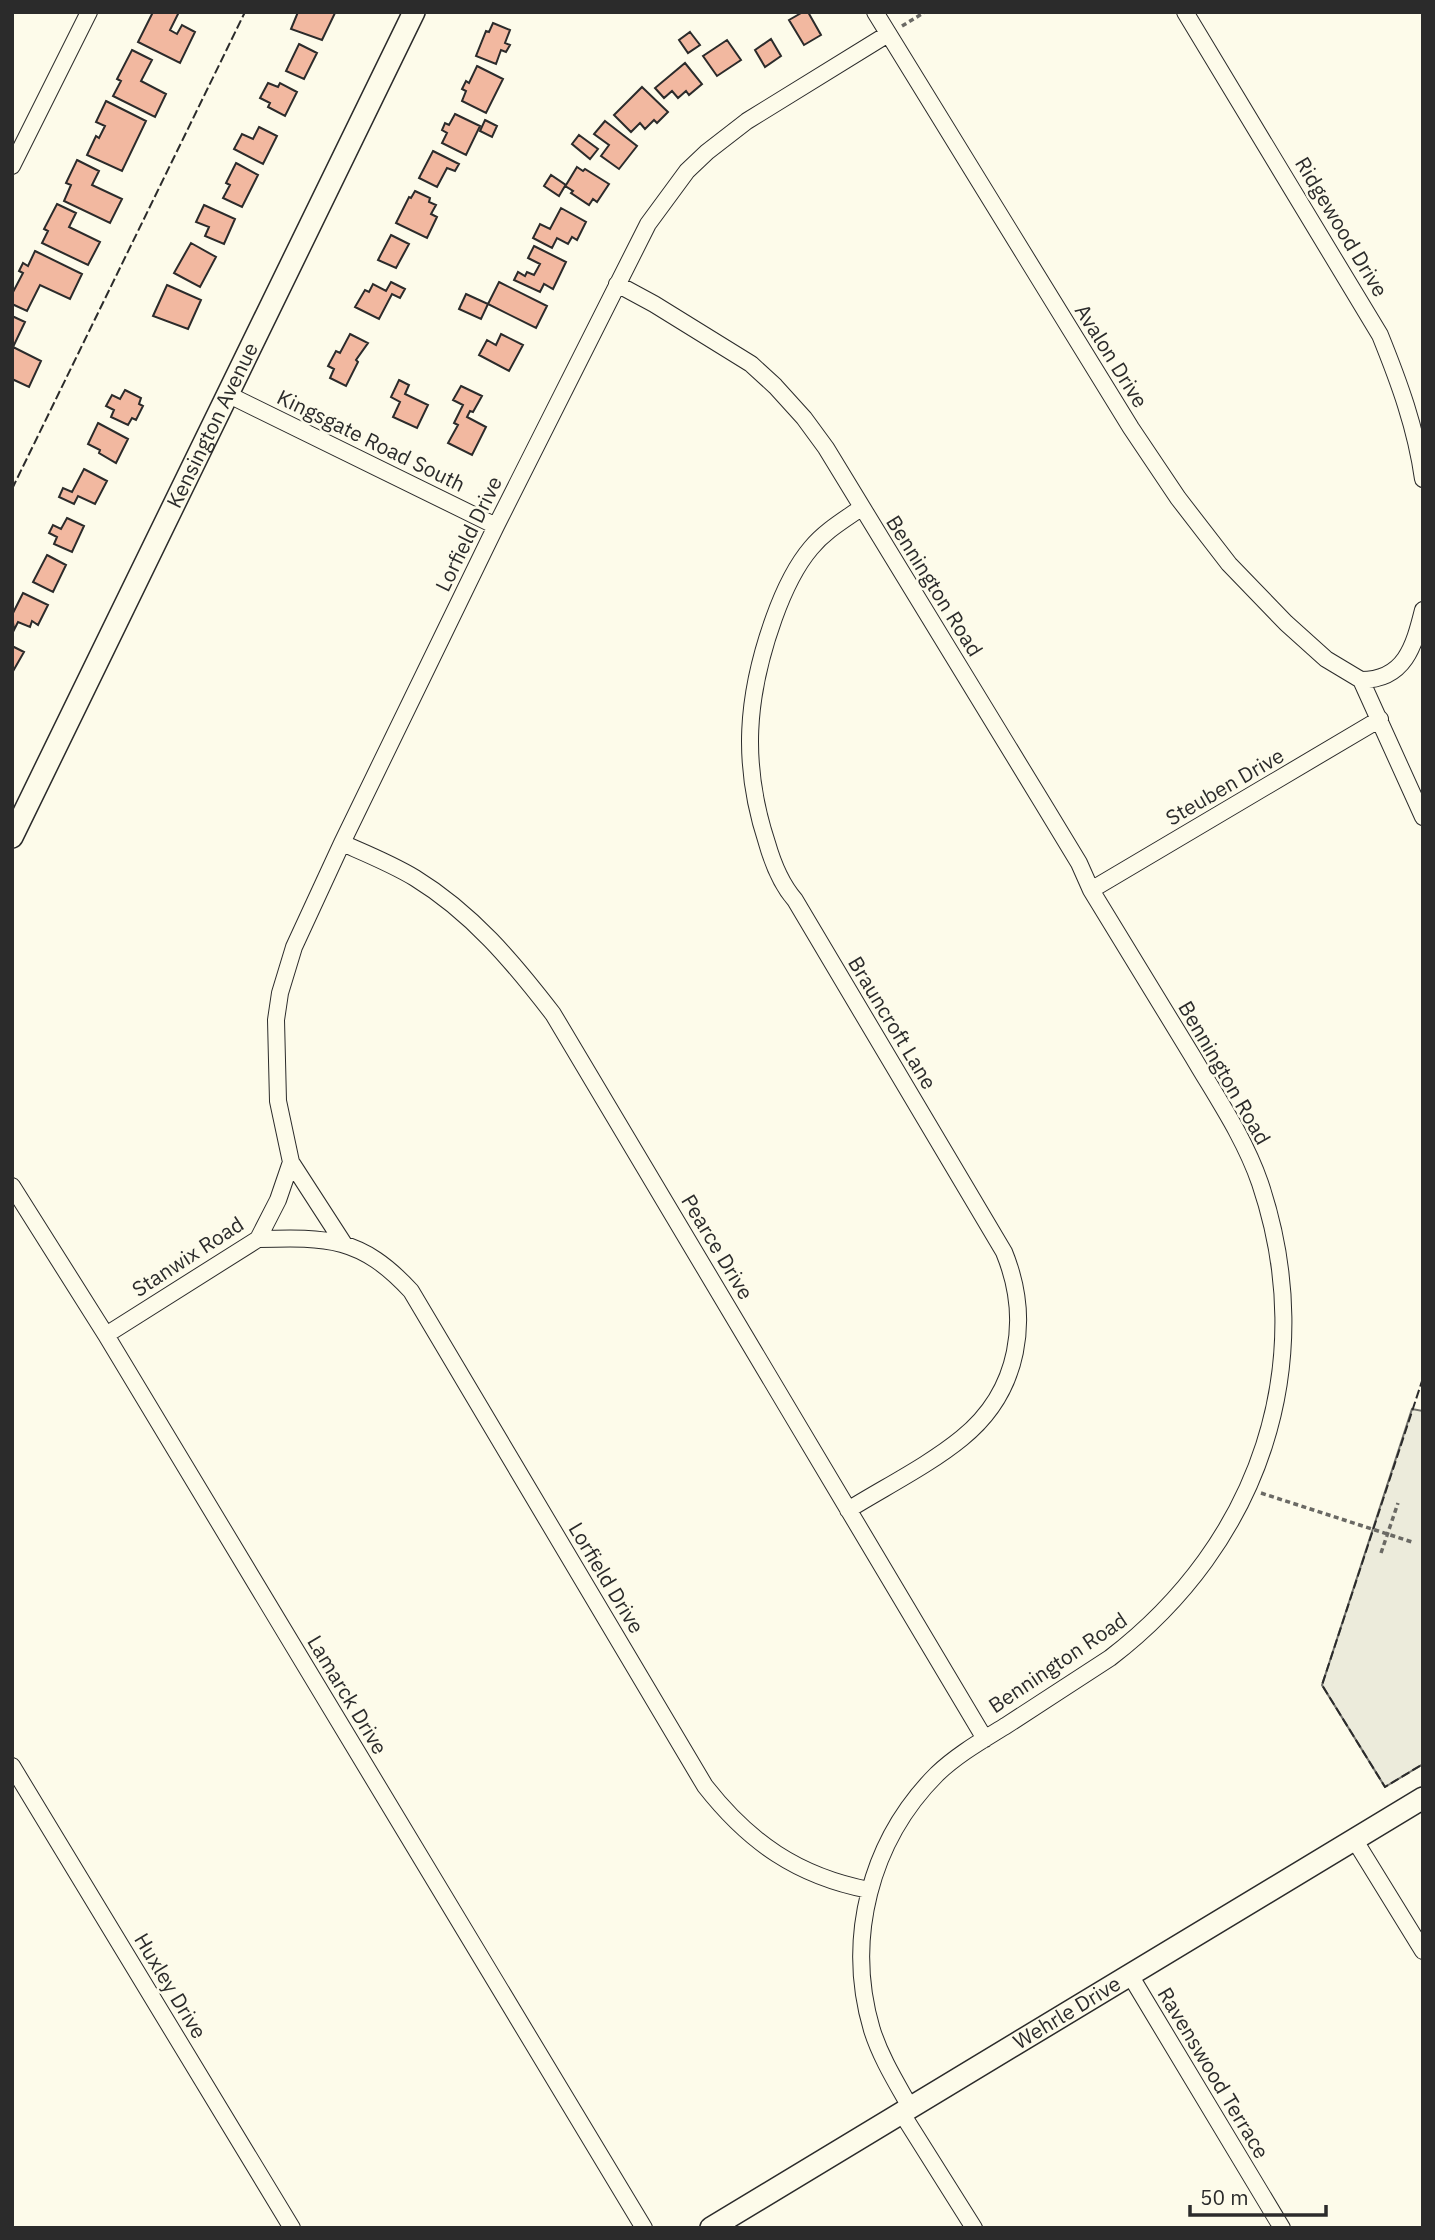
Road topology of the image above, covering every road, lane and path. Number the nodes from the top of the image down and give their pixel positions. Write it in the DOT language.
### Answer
graph roads {
  1 [pos="89,12"];
  2 [pos="414,12"];
  3 [pos="876,12"];
  4 [pos="925,12"];
  5 [pos="1185,12"];
  6 [pos="888,34"];
  7 [pos="12,166"];
  8 [pos="617,284"];
  9 [pos="227,394"];
  10 [pos="1423,479"];
  11 [pos="861,508"];
  12 [pos="496,526"];
  13 [pos="1423,610"];
  14 [pos="1361,680"];
  15 [pos="1380,719"];
  16 [pos="1423,817"];
  17 [pos="12,837"];
  18 [pos="342,842"];
  19 [pos="1091,890"];
  20 [pos="291,1162"];
  21 [pos="12,1186"];
  22 [pos="258,1239"];
  23 [pos="344,1244"];
  24 [pos="106,1335"];
  25 [pos="1249,1489"];
  26 [pos="1398,1503"];
  27 [pos="848,1510"];
  28 [pos="1387,1535"];
  29 [pos="1412,1542"];
  30 [pos="1381,1553"];
  31 [pos="985,1739"];
  32 [pos="12,1766"];
  33 [pos="1423,1798"];
  34 [pos="1354,1839"];
  35 [pos="869,1890"];
  36 [pos="1423,1951"];
  37 [pos="1130,1975"];
  38 [pos="906,2109"];
  39 [pos="292,2228"];
  40 [pos="644,2228"];
  41 [pos="711,2228"];
  42 [pos="974,2228"];
  43 [pos="1282,2228"];
  1 -- 7 [label="street"];
  2 -- 9 [label="street, Kensington Avenue"];
  3 -- 6 [label="street, Avalon Drive"];
  4 -- 6 [label="path"];
  5 -- 10 [label="street, Ridgewood Drive"];
  6 -- 8 [label="street, Lorfield Drive"];
  6 -- 14 [label="street, Avalon Drive"];
  8 -- 11 [label="street, Bennington Road"];
  8 -- 12 [label="street, Lorfield Drive"];
  9 -- 12 [label="street, Kingsgate Road South"];
  9 -- 17 [label="street, Kensington Avenue"];
  11 -- 19 [label="street, Bennington Road"];
  11 -- 27 [label="street, Brauncroft Lane"];
  12 -- 18 [label="street, Lorfield Drive"];
  13 -- 14 [label="street"];
  14 -- 15 [label="street"];
  15 -- 16 [label="street"];
  15 -- 19 [label="street, Steuben Drive"];
  18 -- 20 [label="street, Lorfield Drive"];
  18 -- 27 [label="street, Pearce Drive"];
  19 -- 25 [label="street, Bennington Road"];
  20 -- 22 [label="street, Stanwix Road"];
  20 -- 23 [label="street, Lorfield Drive"];
  21 -- 24 [label="street, Lamarck Drive"];
  22 -- 23 [label="street, Lorfield Drive"];
  22 -- 24 [label="street, Stanwix Road"];
  23 -- 35 [label="street, Lorfield Drive"];
  24 -- 40 [label="street, Lamarck Drive"];
  25 -- 28 [label="path"];
  25 -- 31 [label="street, Bennington Road"];
  26 -- 28 [label="path"];
  27 -- 31 [label="street, Pearce Drive"];
  28 -- 29 [label="path"];
  28 -- 30 [label="path"];
  31 -- 35 [label="street, Bennington Road"];
  32 -- 39 [label="street, Huxley Drive"];
  33 -- 34 [label="street, Wehrle Drive"];
  34 -- 36 [label="street"];
  34 -- 37 [label="street, Wehrle Drive"];
  35 -- 38 [label="street, Bennington Road"];
  37 -- 38 [label="street, Wehrle Drive"];
  37 -- 43 [label="street, Ravenswood Terrace"];
  38 -- 41 [label="street, Wehrle Drive"];
  38 -- 42 [label="street, Bennington Road"];
}
